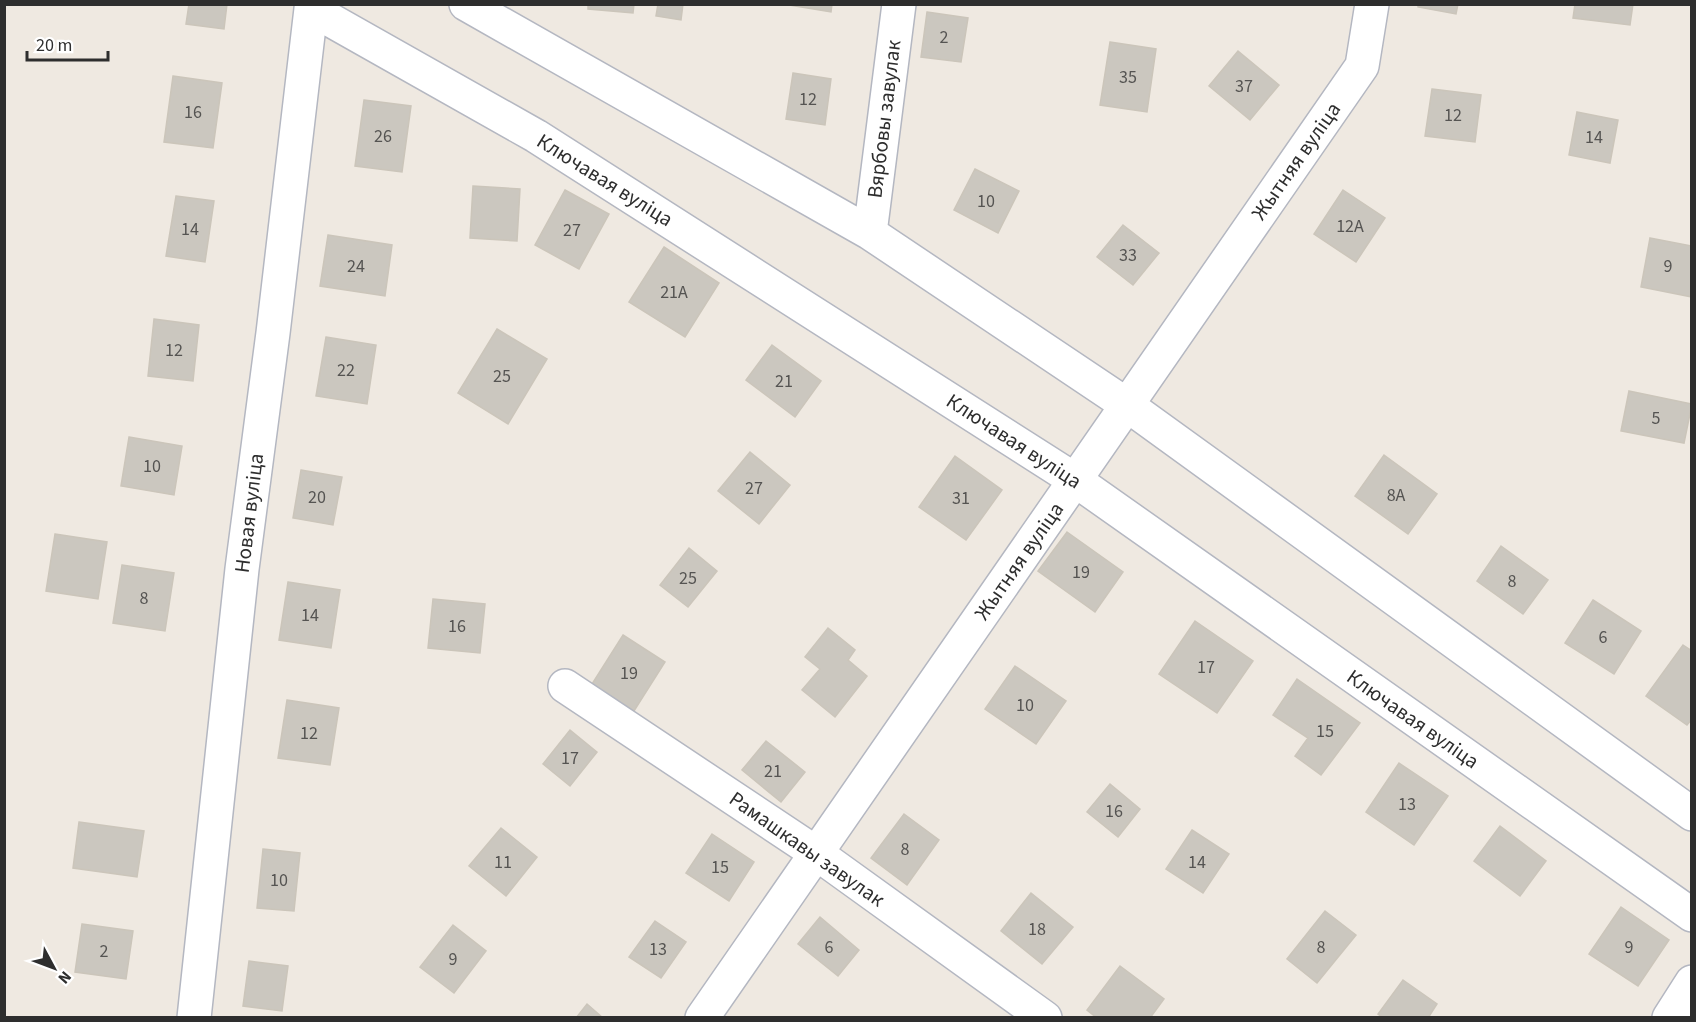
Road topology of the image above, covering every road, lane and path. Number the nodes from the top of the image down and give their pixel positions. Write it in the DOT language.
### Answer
graph roads {
  1 [pos="466,4"];
  2 [pos="899,4"];
  3 [pos="1372,4"];
  4 [pos="312,7"];
  5 [pos="870,233"];
  6 [pos="1127,405"];
  7 [pos="1075,480"];
  8 [pos="565,686"];
  9 [pos="1692,814"];
  10 [pos="816,854"];
  11 [pos="1692,915"];
  12 [pos="1692,982"];
  13 [pos="194,1017"];
  14 [pos="702,1017"];
  15 [pos="1045,1017"];
  16 [pos="1669,1017"];
  1 -- 5 [label="street"];
  2 -- 5 [label="street, Вярбовы завулак"];
  3 -- 6 [label="street, Жытняя вуліца"];
  4 -- 7 [label="street, Ключавая вуліца"];
  4 -- 13 [label="street, Новая вуліца"];
  5 -- 6 [label="street"];
  6 -- 7 [label="street, Жытняя вуліца"];
  6 -- 9 [label="street"];
  7 -- 10 [label="street, Жытняя вуліца"];
  7 -- 11 [label="street, Ключавая вуліца"];
  8 -- 10 [label="street, Рамашкавы завулак"];
  10 -- 14 [label="street, Жытняя вуліца"];
  10 -- 15 [label="street, Рамашкавы завулак"];
  12 -- 16 [label="street"];
}
